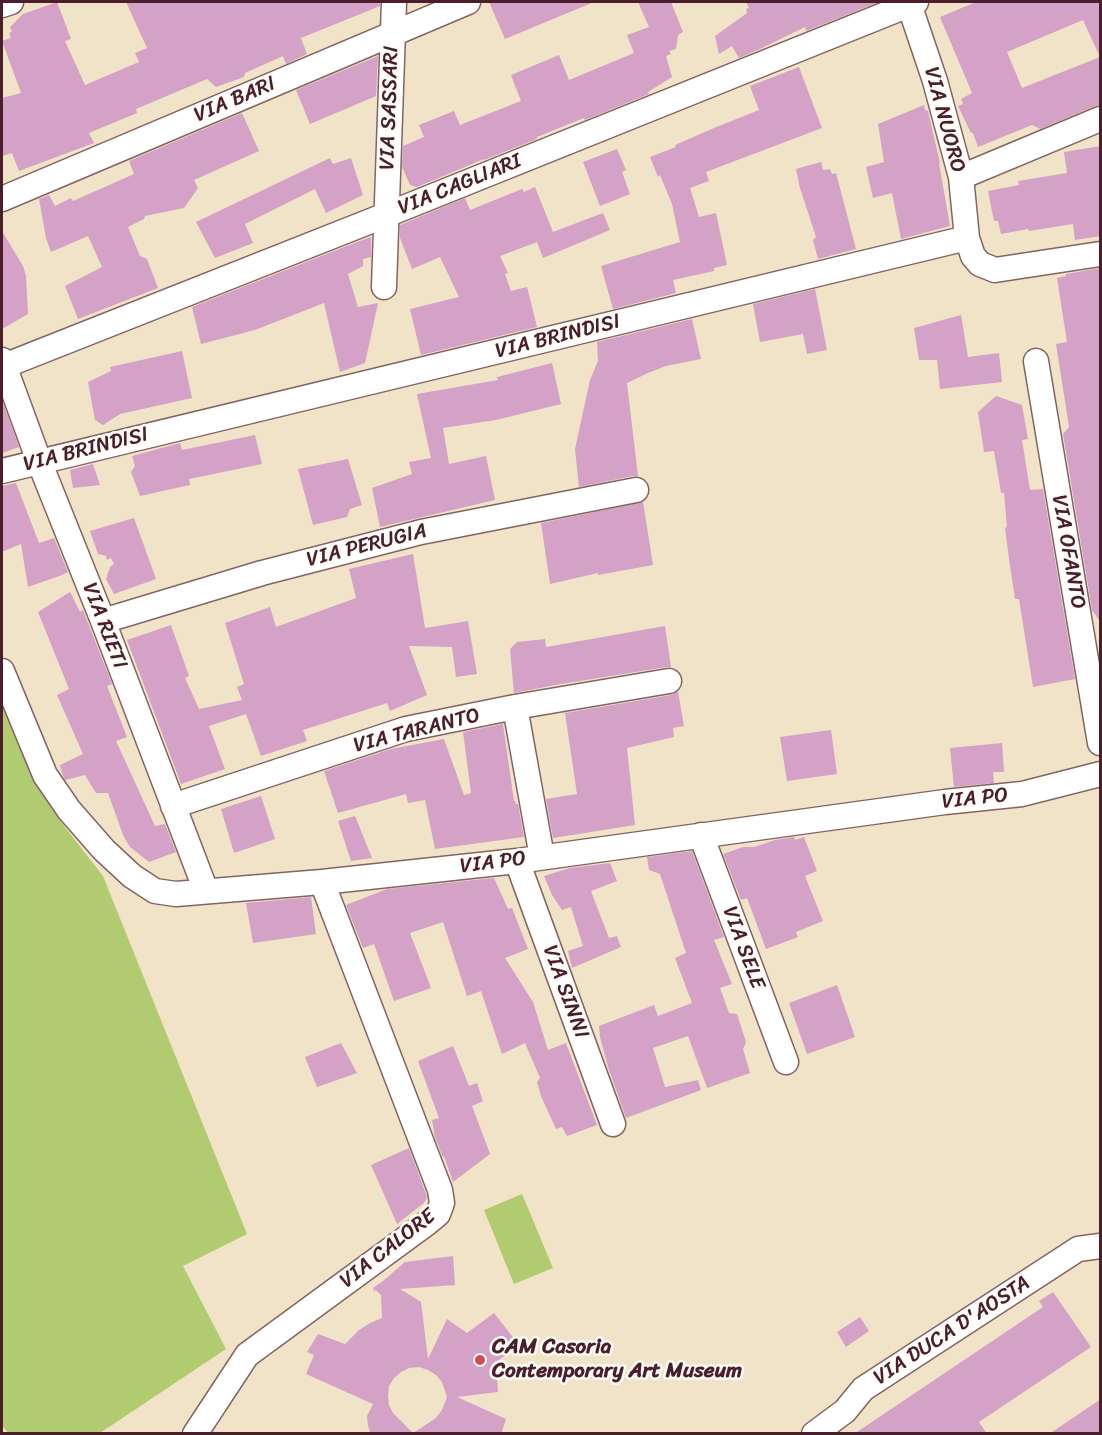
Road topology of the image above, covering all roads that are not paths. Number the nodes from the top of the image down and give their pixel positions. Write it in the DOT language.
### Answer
graph roads {
  1 [pos="11,2"];
  2 [pos="394,2"];
  3 [pos="468,2"];
  4 [pos="912,3"];
  5 [pos="2,5"];
  6 [pos="392,34"];
  7 [pos="1101,120"];
  8 [pos="960,177"];
  9 [pos="2,199"];
  10 [pos="386,215"];
  11 [pos="967,238"];
  12 [pos="1101,254"];
  13 [pos="384,287"];
  14 [pos="1036,361"];
  15 [pos="3,363"];
  16 [pos="39,461"];
  17 [pos="2,471"];
  18 [pos="636,490"];
  19 [pos="103,621"];
  20 [pos="2,671"];
  21 [pos="669,681"];
  22 [pos="515,706"];
  23 [pos="1101,743"];
  24 [pos="1101,774"];
  25 [pos="172,806"];
  26 [pos="701,835"];
  27 [pos="542,857"];
  28 [pos="517,861"];
  29 [pos="322,882"];
  30 [pos="207,891"];
  31 [pos="786,1062"];
  32 [pos="613,1124"];
  33 [pos="1101,1246"];
  34 [pos="195,1434"];
  35 [pos="814,1434"];
  1 -- 5 [label="street"];
  2 -- 6 [label="street, VIA SASSARI"];
  3 -- 6 [label="street, VIA BARI"];
  4 -- 8 [label="street, VIA NUORO"];
  4 -- 10 [label="street, VIA CAGLIARI"];
  6 -- 9 [label="street, VIA BARI"];
  6 -- 10 [label="street, VIA SASSARI"];
  7 -- 8 [label="street"];
  8 -- 11 [label="street, VIA NUORO"];
  10 -- 13 [label="street, VIA SASSARI"];
  10 -- 15 [label="street, VIA CAGLIARI"];
  11 -- 12 [label="street"];
  11 -- 16 [label="street, VIA BRINDISI"];
  14 -- 23 [label="street, VIA OFANTO"];
  15 -- 16 [label="street, VIA RIETI"];
  16 -- 17 [label="street, VIA BRINDISI"];
  16 -- 19 [label="street, VIA RIETI"];
  18 -- 19 [label="street, VIA PERUGIA"];
  19 -- 25 [label="street, VIA RIETI"];
  20 -- 30 [label="street, VIA PO"];
  21 -- 22 [label="street, VIA TARANTO"];
  22 -- 25 [label="street, VIA TARANTO"];
  22 -- 27 [label="street"];
  24 -- 26 [label="street, VIA PO"];
  25 -- 30 [label="street, VIA RIETI"];
  26 -- 27 [label="street, VIA PO"];
  26 -- 31 [label="street, VIA SELE"];
  27 -- 28 [label="street, VIA PO"];
  28 -- 29 [label="street, VIA PO"];
  28 -- 32 [label="street, VIA SINNI"];
  29 -- 30 [label="street, VIA PO"];
  29 -- 34 [label="street, VIA CALORE"];
  33 -- 35 [label="street, VIA DUCA D'AOSTA"];
}
